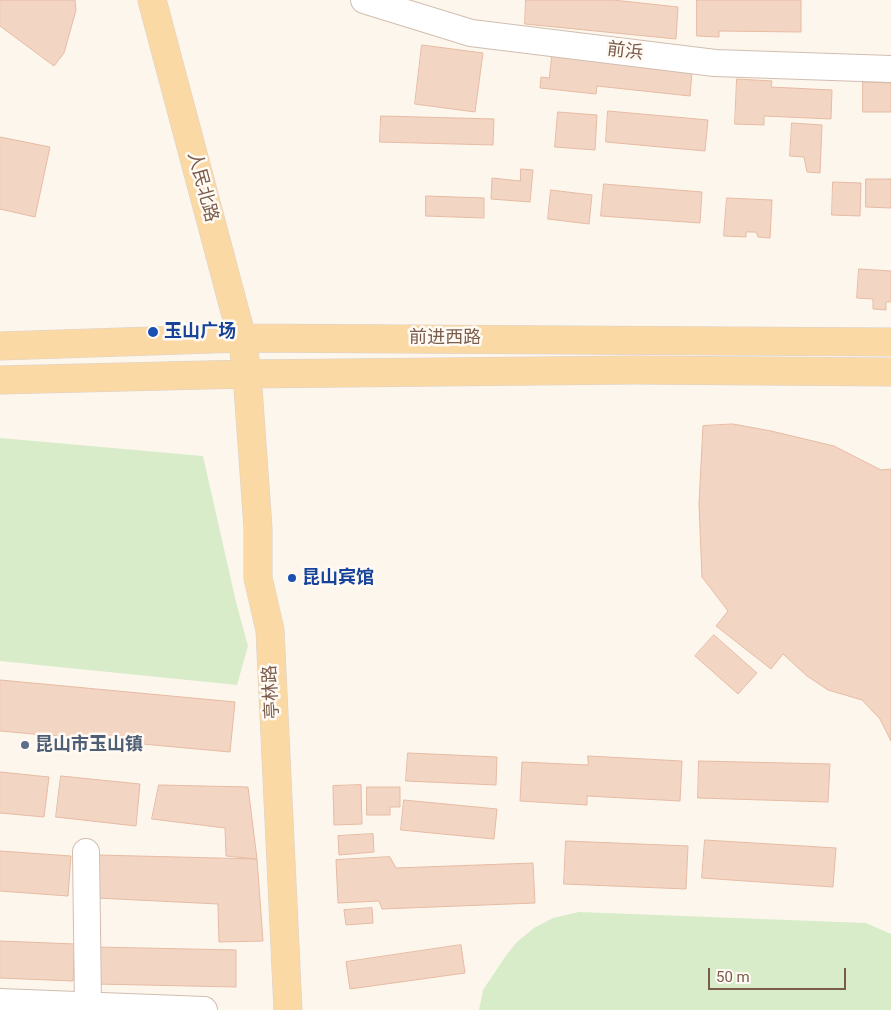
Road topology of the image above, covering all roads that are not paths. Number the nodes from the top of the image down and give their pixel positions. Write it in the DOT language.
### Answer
graph roads {
  1 [pos="152,0"];
  2 [pos="364,0"];
  3 [pos="891,69"];
  4 [pos="242,338"];
  5 [pos="891,342"];
  6 [pos="0,346"];
  7 [pos="891,372"];
  8 [pos="247,374"];
  9 [pos="0,380"];
  10 [pos="86,852"];
  11 [pos="0,1002"];
  12 [pos="88,1005"];
  13 [pos="204,1010"];
  14 [pos="288,1010"];
  1 -- 4 [label="main road, 人民北路"];
  2 -- 3 [label="street, 前浜"];
  4 -- 5 [label="main road, 前进西路"];
  4 -- 6 [label="main road, 前进西路"];
  4 -- 8 [label="main road, 人民北路"];
  7 -- 8 [label="main road, 前进西路"];
  8 -- 9 [label="main road, 前进西路"];
  8 -- 14 [label="main road, 亭林路"];
  10 -- 12 [label="street"];
  11 -- 12 [label="street"];
  12 -- 13 [label="street"];
}
